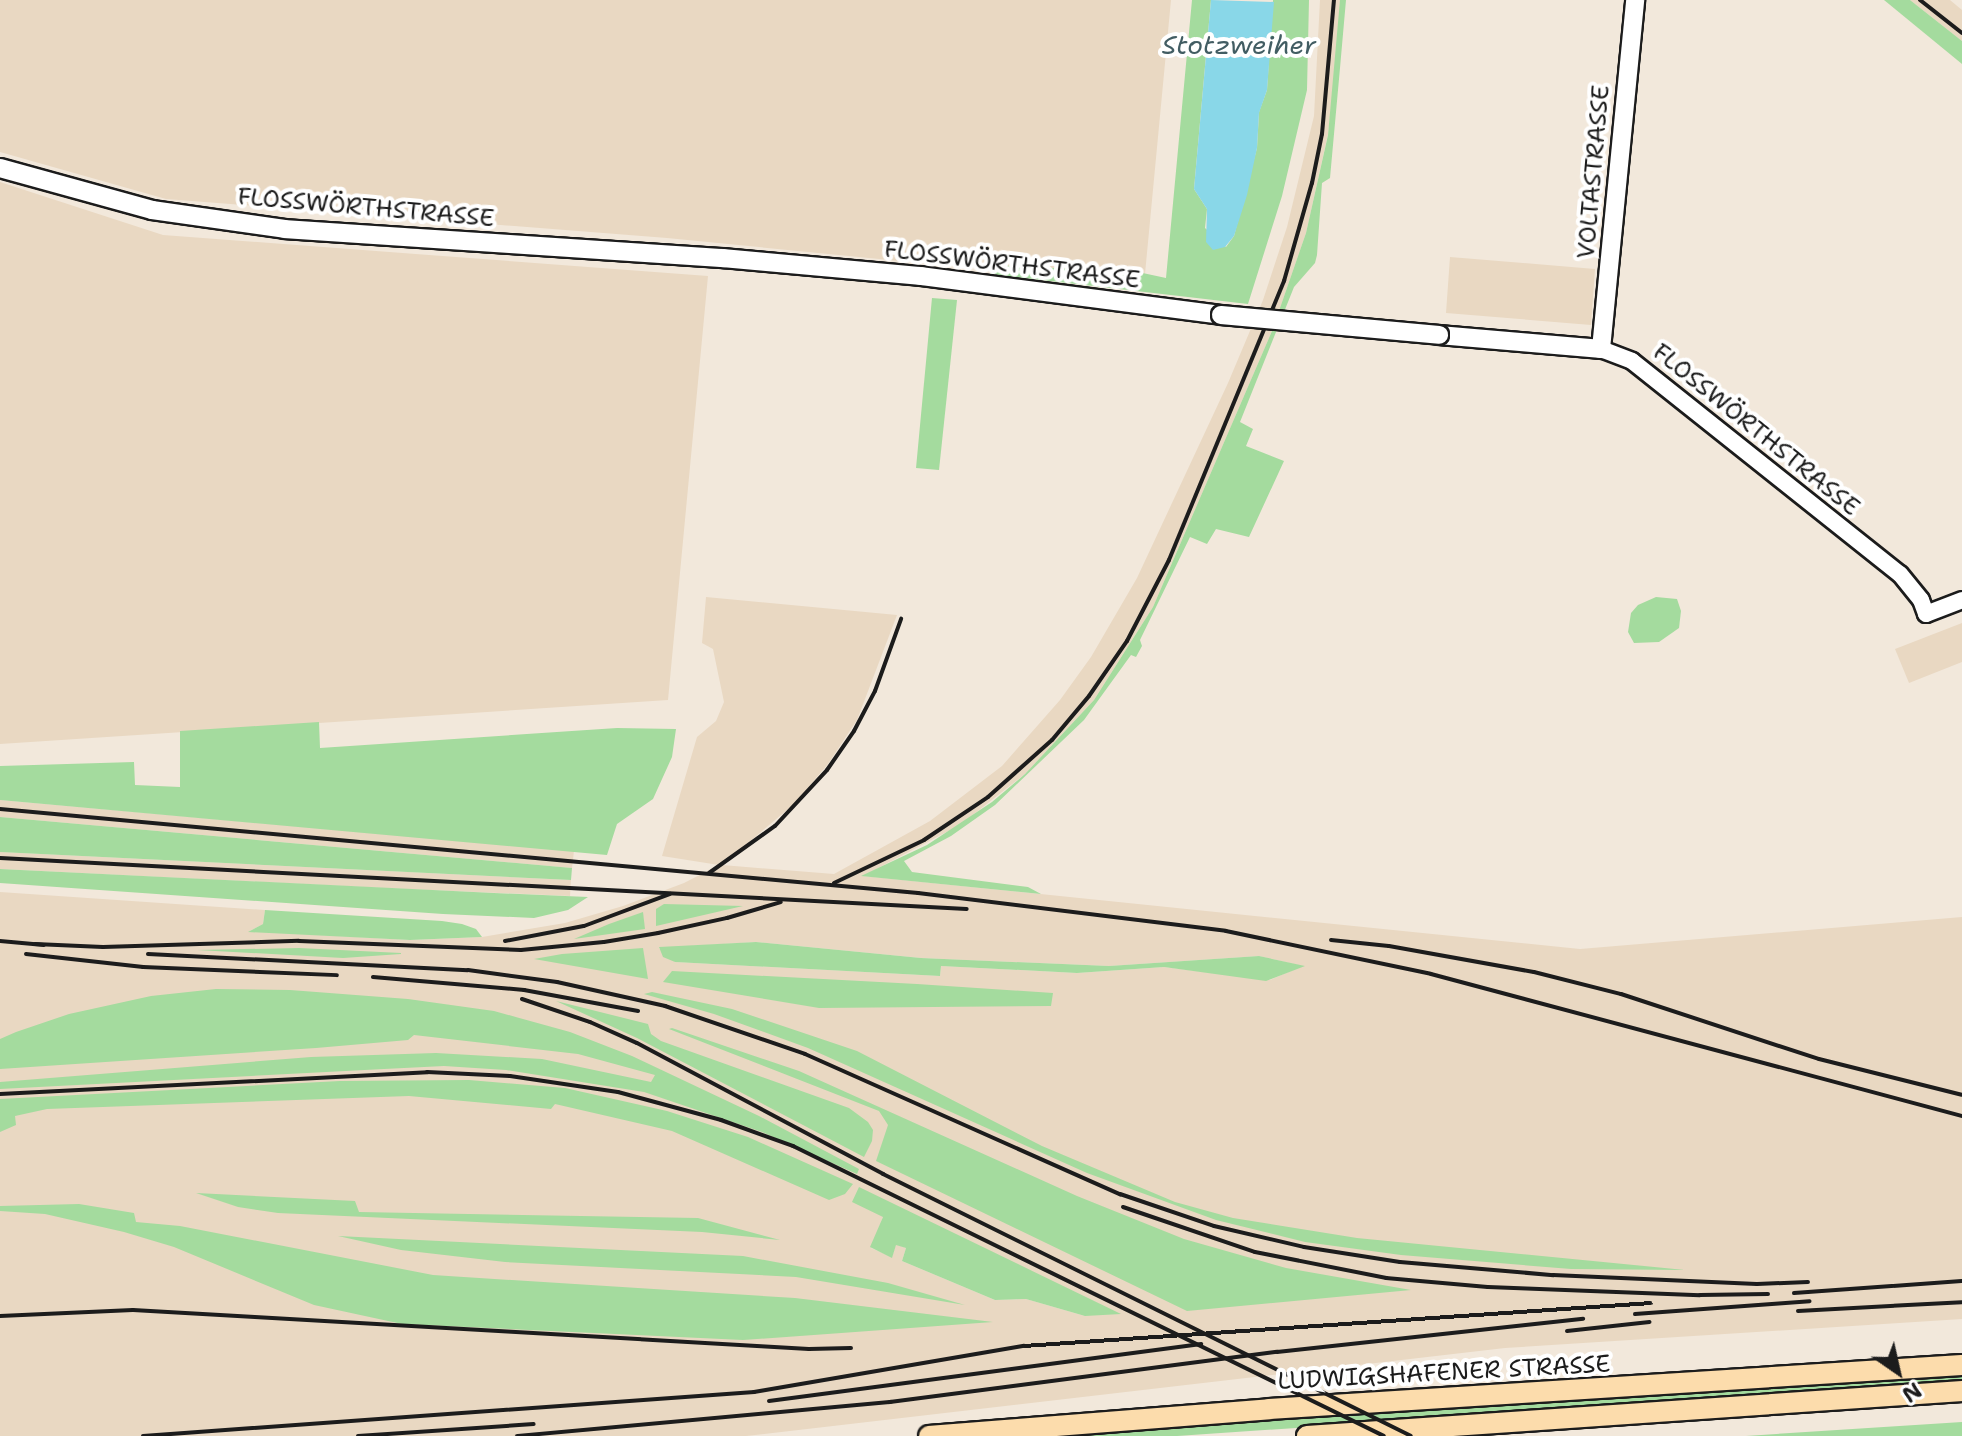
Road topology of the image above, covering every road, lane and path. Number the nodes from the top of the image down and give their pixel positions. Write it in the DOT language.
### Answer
graph roads {
  1 [pos="1635,0"];
  2 [pos="0,168"];
  3 [pos="1601,349"];
  4 [pos="1962,600"];
  5 [pos="1962,1365"];
  6 [pos="1962,1391"];
  7 [pos="929,1436"];
  8 [pos="1307,1436"];
  1 -- 3 [label="main road, VOLTASTRASSE"];
  2 -- 3 [label="main road, FLOSSWÖRTHSTRASSE, bridge"];
  3 -- 4 [label="street, FLOSSWÖRTHSTRASSE"];
  5 -- 7 [label="main road, LUDWIGSHAFENER STRASSE"];
  6 -- 8 [label="main road"];
}
